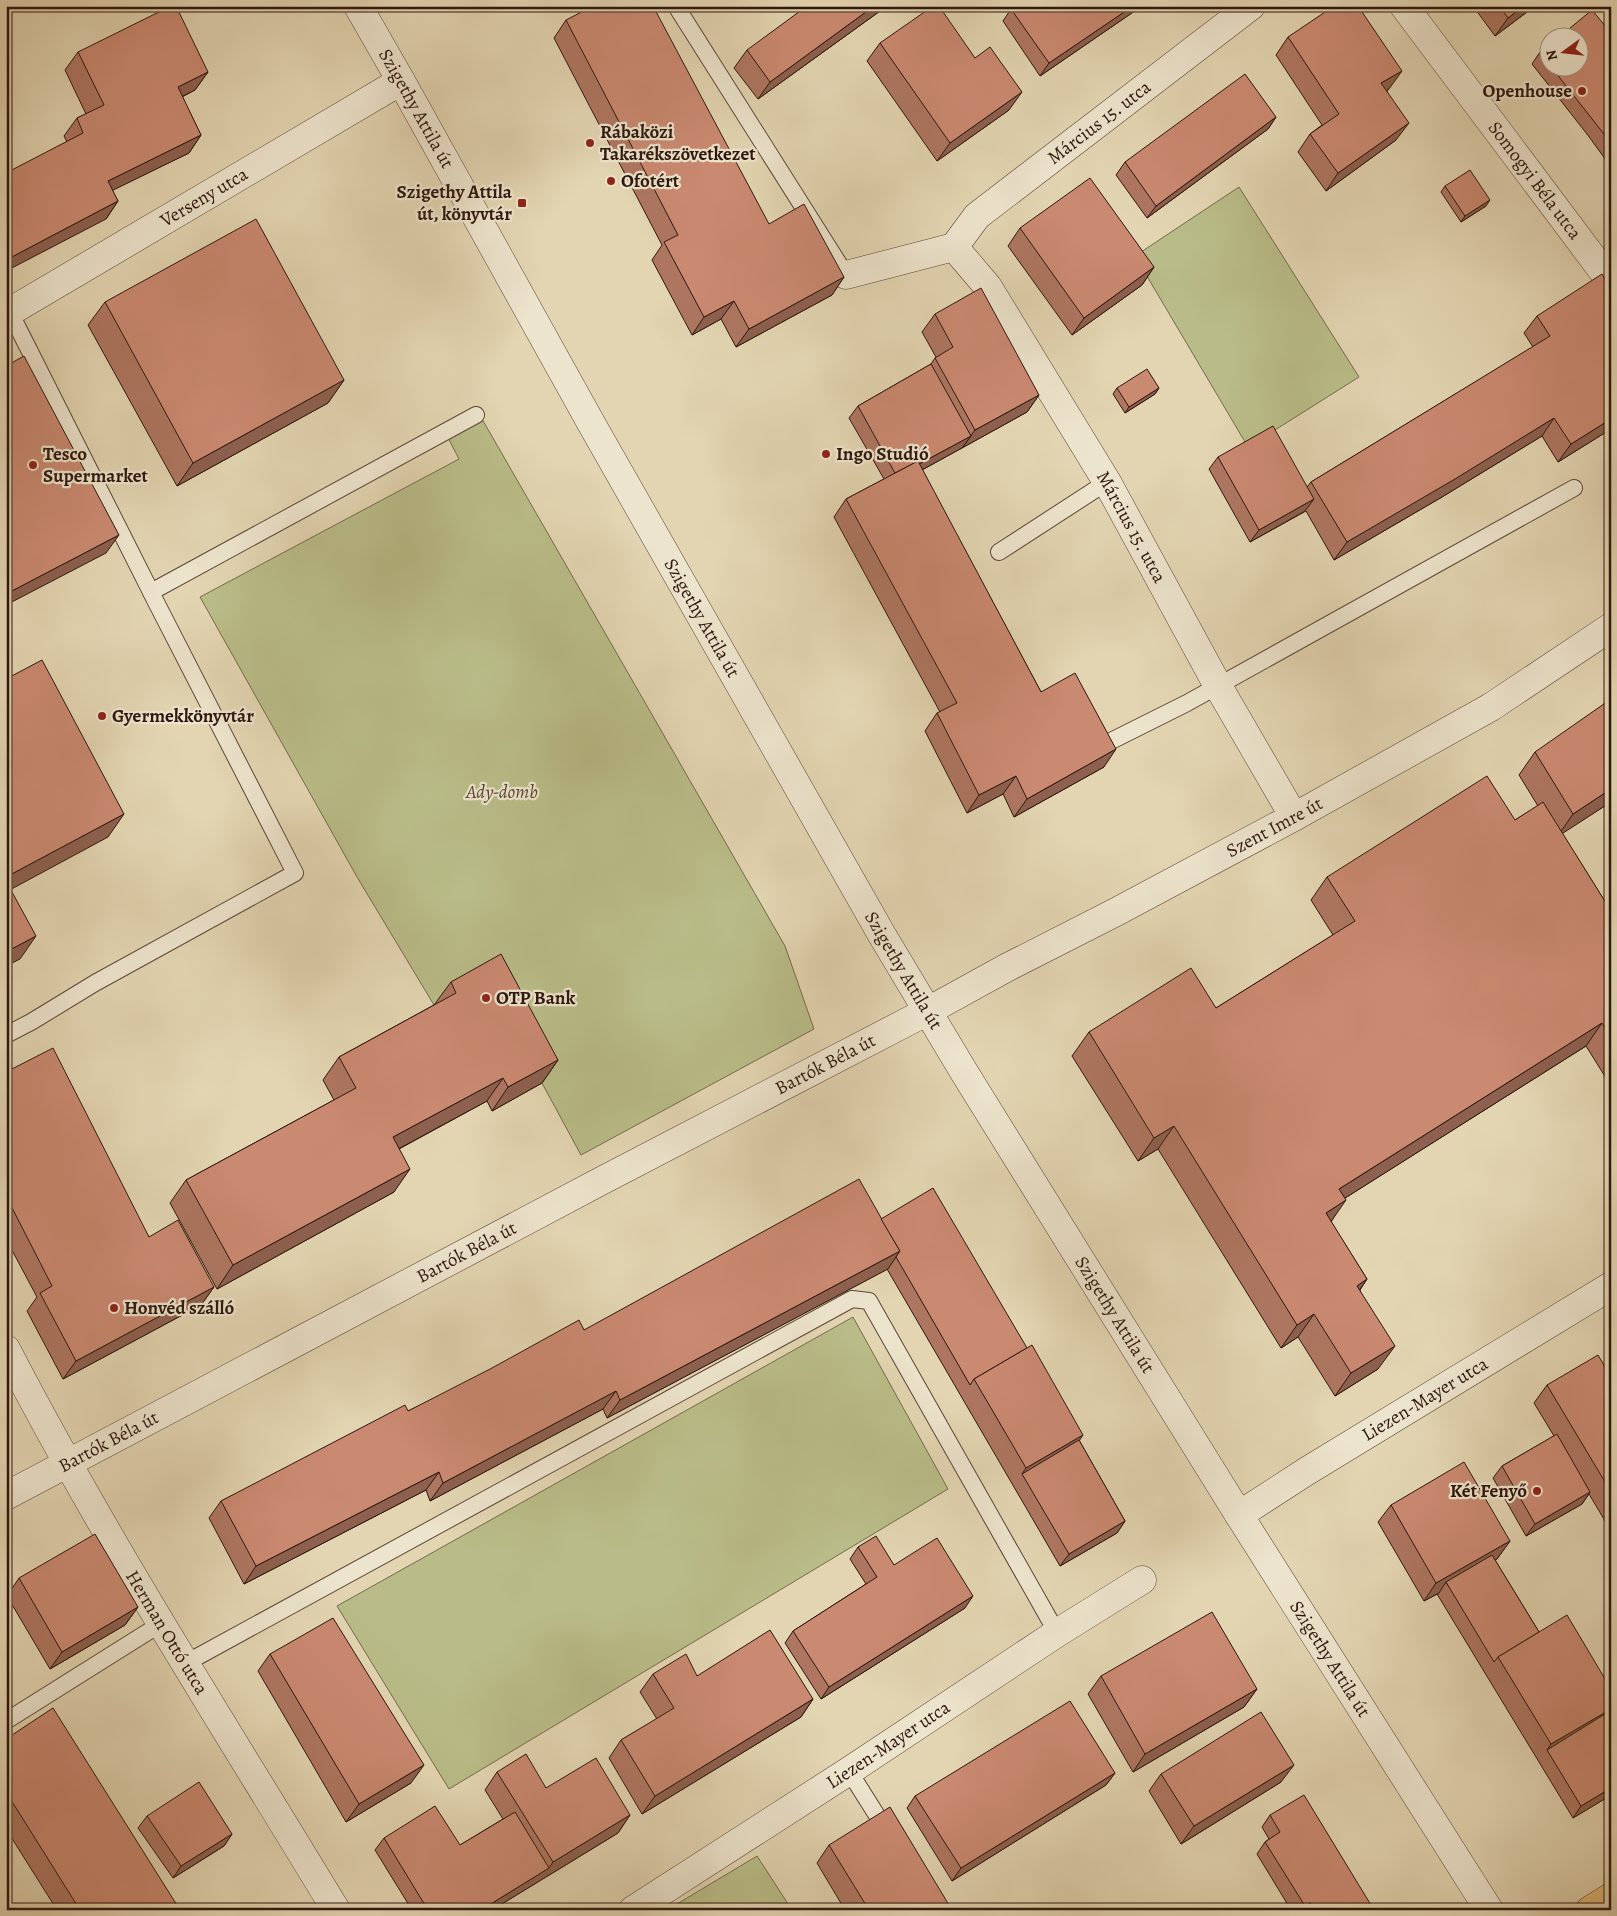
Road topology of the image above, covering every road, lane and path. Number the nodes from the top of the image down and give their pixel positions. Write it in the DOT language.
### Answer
graph roads {
  1 [pos="358,6"];
  2 [pos="676,6"];
  3 [pos="1251,6"];
  4 [pos="1404,6"];
  5 [pos="401,81"];
  6 [pos="954,247"];
  7 [pos="846,275"];
  8 [pos="1611,282"];
  9 [pos="8,313"];
  10 [pos="476,415"];
  11 [pos="1107,482"];
  12 [pos="1574,488"];
  13 [pos="999,552"];
  14 [pos="150,592"];
  15 [pos="1611,627"];
  16 [pos="1218,686"];
  17 [pos="1109,742"];
  18 [pos="1294,817"];
  19 [pos="928,1012"];
  20 [pos="6,1035"];
  21 [pos="1611,1286"];
  22 [pos="6,1349"];
  23 [pos="68,1462"];
  24 [pos="6,1496"];
  25 [pos="1239,1515"];
  26 [pos="1142,1580"];
  27 [pos="162,1623"];
  28 [pos="1057,1633"];
  29 [pos="186,1663"];
  30 [pos="6,1721"];
  31 [pos="849,1771"];
  32 [pos="895,1844"];
  33 [pos="1611,1897"];
  34 [pos="336,1910"];
  35 [pos="633,1910"];
  36 [pos="1488,1910"];
  37 [pos="1590,1910"];
  1 -- 5 [label="street, Szigethy Attila út"];
  2 -- 7 [label="lane"];
  3 -- 6 [label="street, Március 15. utca"];
  4 -- 8 [label="street, Somogyi Béla utca"];
  5 -- 9 [label="street, Verseny utca"];
  5 -- 19 [label="street, Szigethy Attila út"];
  6 -- 7 [label="street"];
  6 -- 11 [label="street, Március 15. utca"];
  9 -- 14 [label="lane"];
  10 -- 14 [label="lane"];
  11 -- 13 [label="lane"];
  11 -- 16 [label="street, Március 15. utca"];
  12 -- 16 [label="lane"];
  14 -- 20 [label="lane"];
  15 -- 18 [label="street, Szent Imre út"];
  16 -- 17 [label="lane"];
  16 -- 18 [label="street, Március 15. utca"];
  18 -- 19 [label="street, Szent Imre út"];
  19 -- 23 [label="street, Bartók Béla út"];
  19 -- 25 [label="street, Szigethy Attila út"];
  21 -- 25 [label="street, Liezen-Mayer utca"];
  22 -- 23 [label="street, Herman Ottó utca"];
  23 -- 24 [label="street, Bartók Béla út"];
  23 -- 27 [label="street, Herman Ottó utca"];
  25 -- 36 [label="street, Szigethy Attila út"];
  26 -- 28 [label="street, Liezen-Mayer utca"];
  27 -- 29 [label="street, Herman Ottó utca"];
  27 -- 30 [label="lane"];
  28 -- 29 [label="lane"];
  28 -- 31 [label="street, Liezen-Mayer utca"];
  29 -- 34 [label="street, Herman Ottó utca"];
  31 -- 32 [label="lane"];
  31 -- 35 [label="street, Liezen-Mayer utca"];
  33 -- 37 [label="main road"];
}
